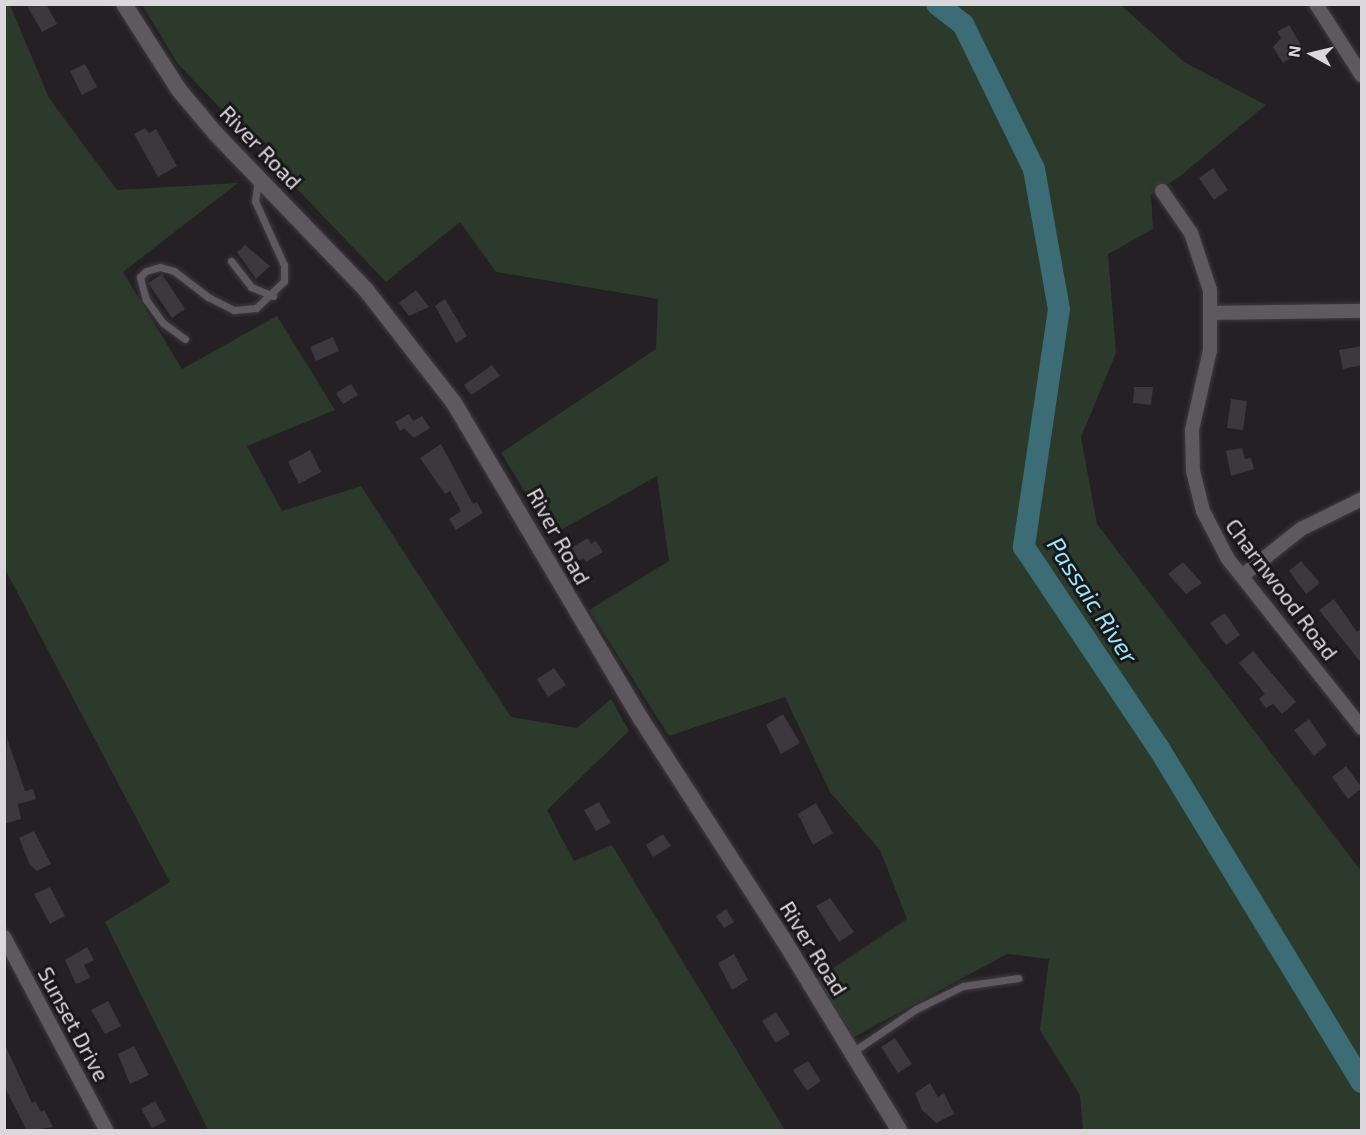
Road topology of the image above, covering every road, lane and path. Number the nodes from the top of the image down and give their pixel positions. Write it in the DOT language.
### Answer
graph roads {
  1 [pos="124,4"];
  2 [pos="1316,4"];
  3 [pos="1362,76"];
  4 [pos="258,177"];
  5 [pos="1162,191"];
  6 [pos="231,261"];
  7 [pos="273,296"];
  8 [pos="1362,311"];
  9 [pos="1212,314"];
  10 [pos="185,339"];
  11 [pos="1362,499"];
  12 [pos="1242,576"];
  13 [pos="1362,728"];
  14 [pos="4,937"];
  15 [pos="1018,978"];
  16 [pos="851,1053"];
  17 [pos="106,1131"];
  18 [pos="899,1131"];
  1 -- 4 [label="street, River Road"];
  2 -- 3 [label="street"];
  4 -- 7 [label="lane"];
  4 -- 16 [label="street, River Road"];
  5 -- 9 [label="street, Charnwood Road"];
  6 -- 7 [label="lane"];
  7 -- 10 [label="lane"];
  8 -- 9 [label="street"];
  9 -- 12 [label="street, Charnwood Road"];
  11 -- 12 [label="street"];
  12 -- 13 [label="street, Charnwood Road"];
  14 -- 17 [label="street, Sunset Drive"];
  15 -- 16 [label="lane"];
  16 -- 18 [label="street, River Road"];
}
